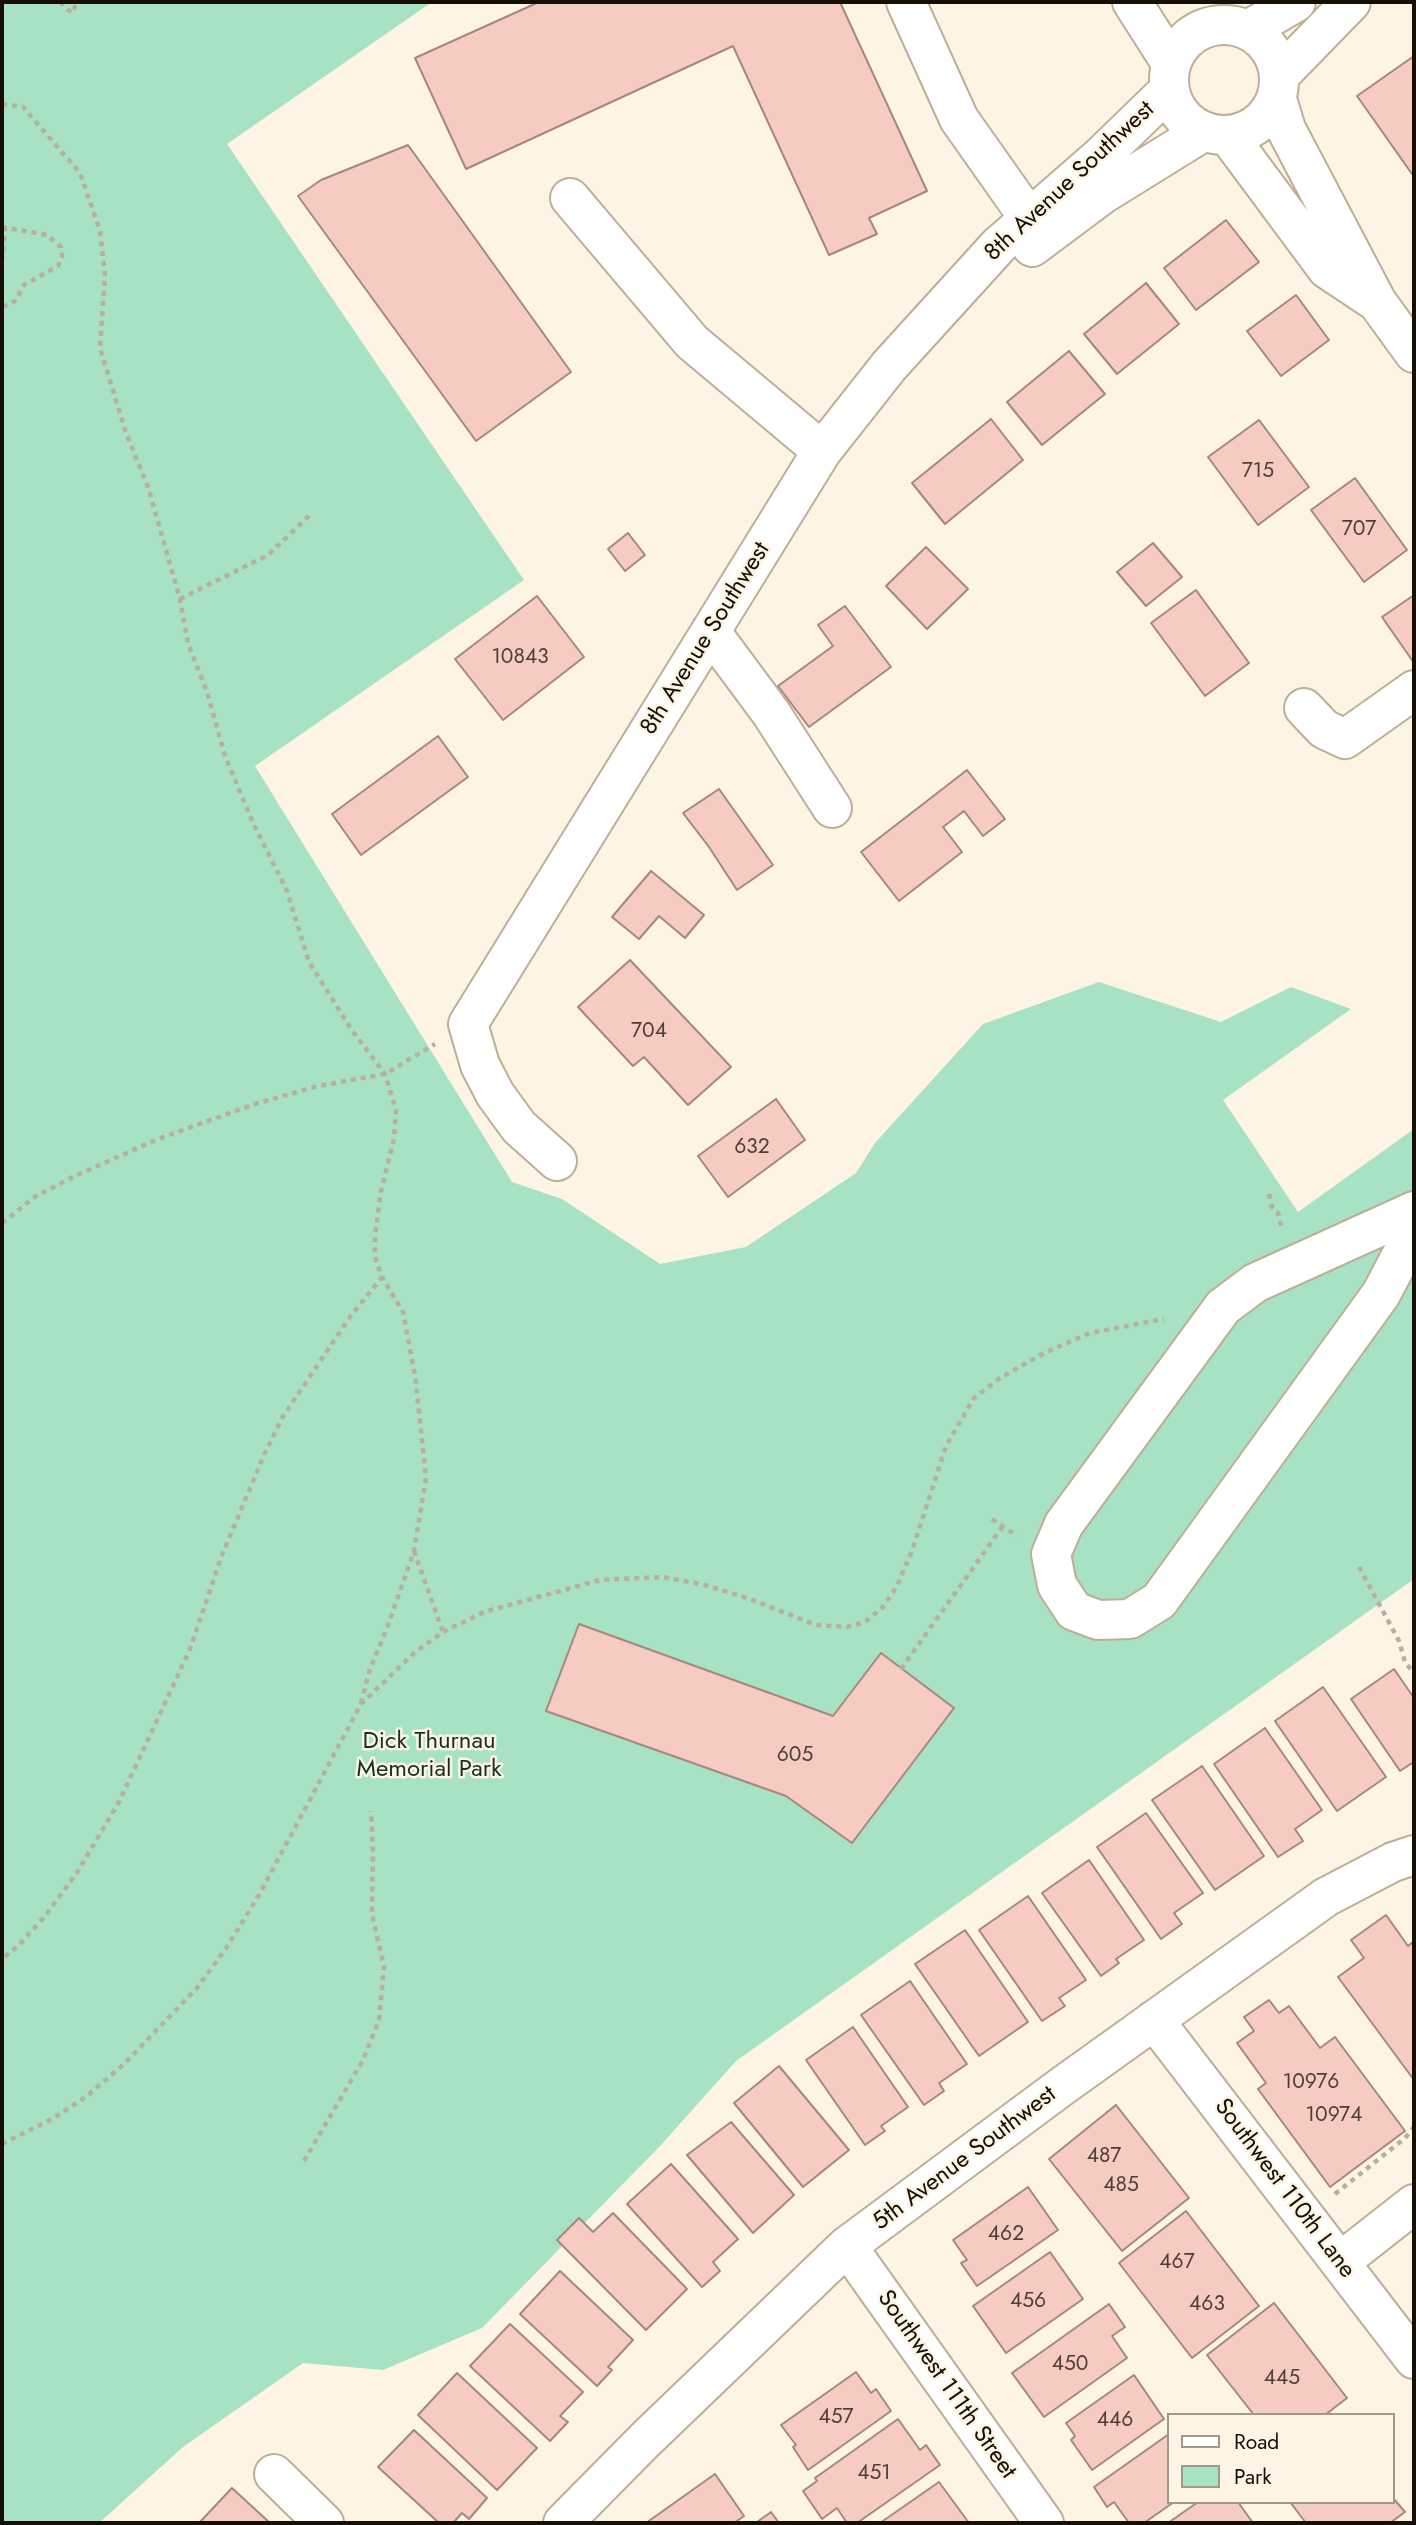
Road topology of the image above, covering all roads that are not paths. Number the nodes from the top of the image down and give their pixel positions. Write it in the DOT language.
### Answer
graph roads {
  1 [pos="906,2"];
  2 [pos="1132,2"];
  3 [pos="1296,2"];
  4 [pos="1351,2"];
  5 [pos="1218,19"];
  6 [pos="1170,76"];
  7 [pos="1279,87"];
  8 [pos="1216,134"];
  9 [pos="570,198"];
  10 [pos="1036,228"];
  11 [pos="1377,302"];
  12 [pos="1414,353"];
  13 [pos="822,451"];
  14 [pos="711,632"];
  15 [pos="1414,690"];
  16 [pos="1304,708"];
  17 [pos="832,808"];
  18 [pos="557,1161"];
  19 [pos="1414,1211"];
  20 [pos="1414,1231"];
  21 [pos="1414,1855"];
  22 [pos="1154,2020"];
  23 [pos="1414,2204"];
  24 [pos="847,2246"];
  25 [pos="1340,2262"];
  26 [pos="1414,2359"];
  27 [pos="274,2474"];
  28 [pos="324,2523"];
  29 [pos="563,2523"];
  30 [pos="1044,2523"];
  1 -- 10 [label="street"];
  2 -- 6 [label="street"];
  3 -- 5 [label="street, 8th Avenue Southwest"];
  4 -- 7 [label="street, 8th Avenue Southwest"];
  5 -- 6 [label="street, 8th Avenue Southwest"];
  5 -- 7 [label="street"];
  6 -- 8 [label="street, 8th Avenue Southwest"];
  6 -- 10 [label="street, 8th Avenue Southwest"];
  7 -- 8 [label="street, 8th Avenue Southwest"];
  7 -- 11 [label="street"];
  8 -- 10 [label="street, 8th Avenue Southwest"];
  8 -- 11 [label="street"];
  9 -- 13 [label="street"];
  10 -- 13 [label="street, 8th Avenue Southwest"];
  11 -- 12 [label="street"];
  13 -- 14 [label="street, 8th Avenue Southwest"];
  14 -- 17 [label="street"];
  14 -- 18 [label="street, 8th Avenue Southwest"];
  15 -- 16 [label="street"];
  19 -- 20 [label="street"];
  21 -- 22 [label="street, 5th Avenue Southwest"];
  22 -- 24 [label="street, 5th Avenue Southwest"];
  22 -- 25 [label="street, Southwest 110th Lane"];
  23 -- 25 [label="street"];
  24 -- 29 [label="street, 5th Avenue Southwest"];
  24 -- 30 [label="street, Southwest 111th Street"];
  25 -- 26 [label="street, Southwest 110th Lane"];
  27 -- 28 [label="street"];
}
